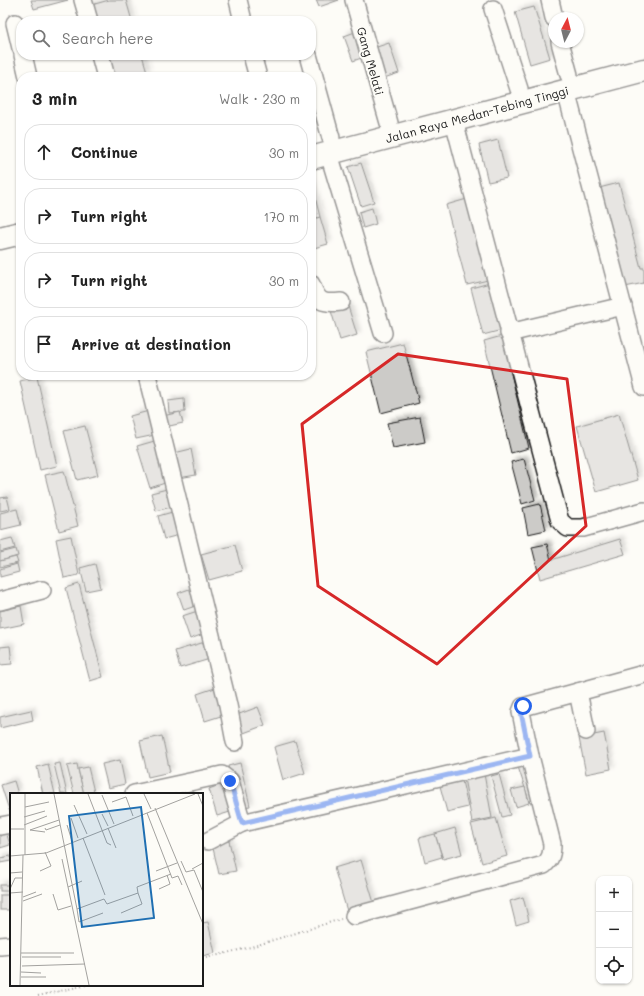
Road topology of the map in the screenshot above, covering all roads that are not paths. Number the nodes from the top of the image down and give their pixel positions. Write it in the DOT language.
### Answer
graph roads {
  1 [pos="83,0"];
  2 [pos="238,0"];
  3 [pos="354,0"];
  4 [pos="550,0"];
  5 [pos="493,9"];
  6 [pos="553,12"];
  7 [pos="88,16"];
  8 [pos="242,16"];
  9 [pos="15,23"];
  10 [pos="16,27"];
  11 [pos="561,48"];
  12 [pos="644,56"];
  13 [pos="24,60"];
  14 [pos="101,60"];
  15 [pos="253,60"];
  16 [pos="309,60"];
  17 [pos="644,70"];
  18 [pos="27,72"];
  19 [pos="105,72"];
  20 [pos="257,72"];
  21 [pos="310,72"];
  22 [pos="567,83"];
  23 [pos="519,88"];
  24 [pos="316,117"];
  25 [pos="442,119"];
  26 [pos="389,123"];
  27 [pos="320,148"];
  28 [pos="16,219"];
  29 [pos="0,223"];
  30 [pos="16,234"];
  31 [pos="0,238"];
  32 [pos="316,296"];
  33 [pos="341,302"];
  34 [pos="623,306"];
  35 [pos="383,333"];
  36 [pos="510,333"];
  37 [pos="148,380"];
  38 [pos="644,387"];
  39 [pos="644,511"];
  40 [pos="42,590"];
  41 [pos="0,601"];
  42 [pos="644,674"];
  43 [pos="578,692"];
  44 [pos="586,731"];
  45 [pos="235,742"];
  46 [pos="530,756"];
  47 [pos="139,793"];
  48 [pos="242,823"];
  49 [pos="10,824"];
  50 [pos="0,826"];
  51 [pos="208,841"];
  52 [pos="354,916"];
  53 [pos="10,945"];
  54 [pos="0,946"];
  1 -- 7 [label="street"];
  2 -- 8 [label="street"];
  3 -- 26 [label="street, Gang Melati"];
  4 -- 6 [label="street"];
  5 -- 23 [label="street"];
  9 -- 10 [label="street"];
  11 -- 22 [label="street"];
  12 -- 22 [label="highway, Jalan Raya Medan-Tebing Tinggi"];
  13 -- 18 [label="street"];
  14 -- 19 [label="street"];
  15 -- 20 [label="street"];
  16 -- 21 [label="street"];
  17 -- 22 [label="highway, Jalan Raya Medan-Tebing Tinggi"];
  22 -- 23 [label="highway, Jalan Raya Medan-Tebing Tinggi"];
  22 -- 25 [label="highway, Jalan Raya Medan-Tebing Tinggi"];
  22 -- 34 [label="street"];
  23 -- 25 [label="highway, Jalan Raya Medan-Tebing Tinggi"];
  24 -- 27 [label="street"];
  25 -- 26 [label="highway, Jalan Raya Medan-Tebing Tinggi"];
  25 -- 27 [label="highway, Jalan Raya Medan-Tebing Tinggi"];
  25 -- 36 [label="street"];
  26 -- 27 [label="highway, Jalan Raya Medan-Tebing Tinggi"];
  27 -- 35 [label="street"];
  28 -- 29 [label="highway"];
  30 -- 31 [label="highway"];
  32 -- 33 [label="street"];
  34 -- 36 [label="street"];
  34 -- 38 [label="street"];
  36 -- 39 [label="street"];
  37 -- 45 [label="street"];
  40 -- 41 [label="street"];
  42 -- 43 [label="street"];
  43 -- 44 [label="street"];
  43 -- 46 [label="street"];
  46 -- 48 [label="street"];
  46 -- 52 [label="street"];
  47 -- 48 [label="street"];
  48 -- 51 [label="street"];
  49 -- 50 [label="street"];
  53 -- 54 [label="street"];
}
